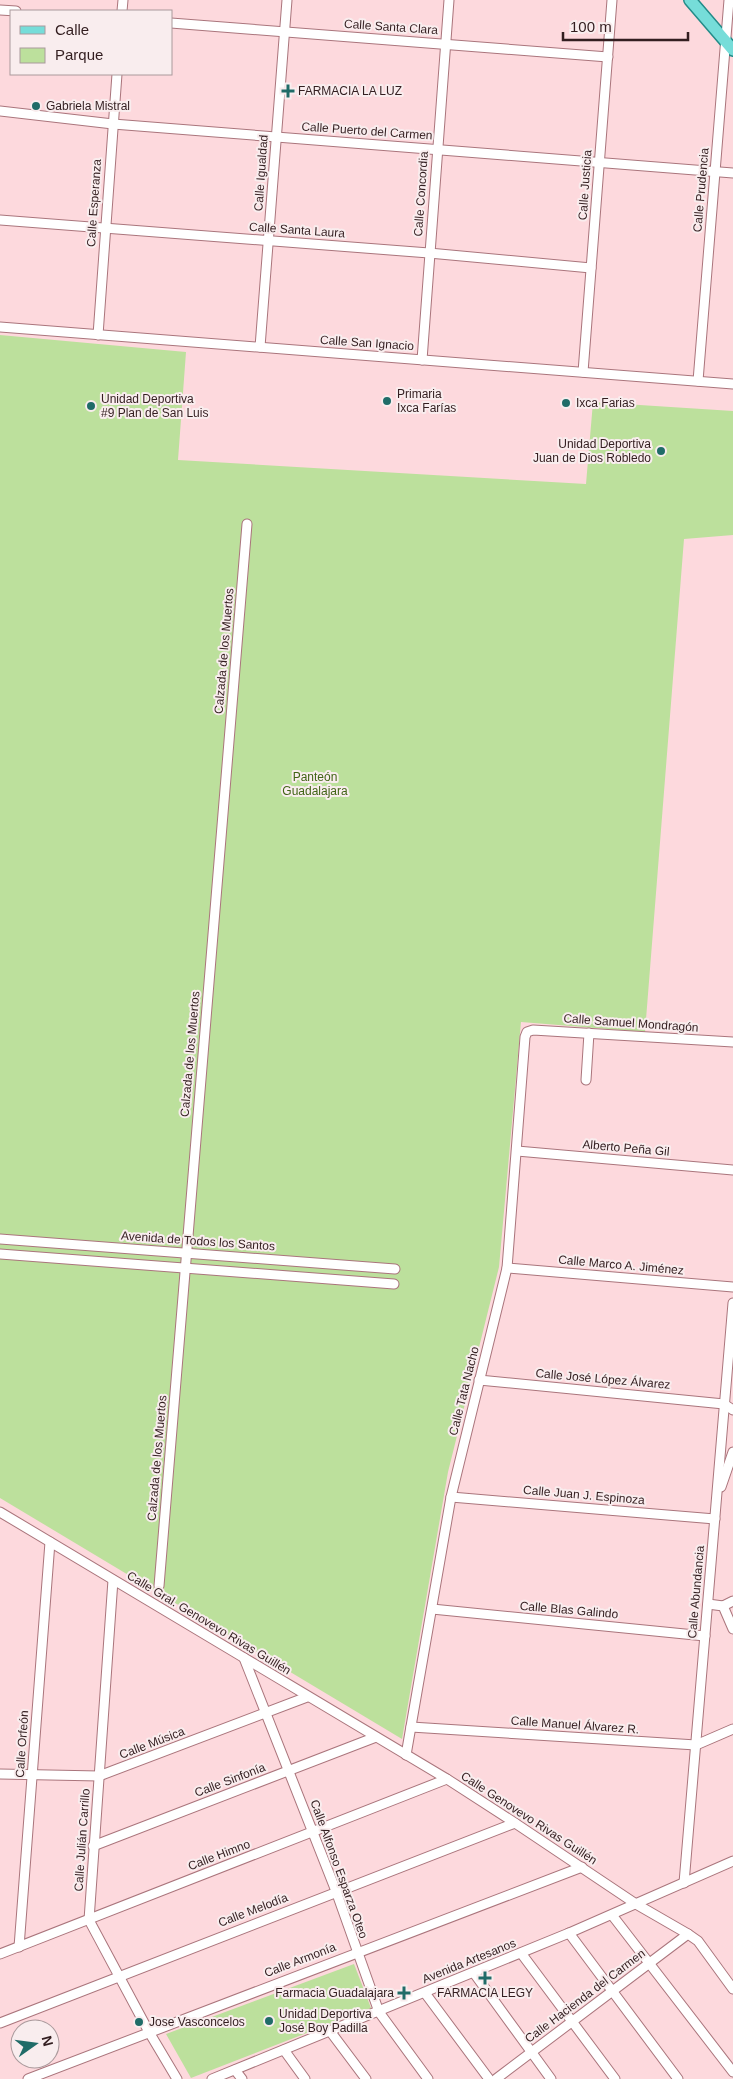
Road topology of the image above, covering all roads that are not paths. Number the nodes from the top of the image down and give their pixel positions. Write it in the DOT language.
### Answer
graph roads {
  1 [pos="287,0"];
  2 [pos="449,0"];
  3 [pos="612,0"];
  4 [pos="690,0"];
  5 [pos="729,0"];
  6 [pos="172,23"];
  7 [pos="284,32"];
  8 [pos="445,44"];
  9 [pos="730,46"];
  10 [pos="608,57"];
  11 [pos="117,75"];
  12 [pos="0,112"];
  13 [pos="113,124"];
  14 [pos="276,137"];
  15 [pos="437,149"];
  16 [pos="600,162"];
  17 [pos="715,172"];
  18 [pos="733,174"];
  19 [pos="0,220"];
  20 [pos="104,228"];
  21 [pos="268,241"];
  22 [pos="429,253"];
  23 [pos="591,268"];
  24 [pos="0,327"];
  25 [pos="98,335"];
  26 [pos="260,348"];
  27 [pos="422,360"];
  28 [pos="583,372"];
  29 [pos="698,381"];
  30 [pos="733,384"];
  31 [pos="246,524"];
  32 [pos="528,1032"];
  33 [pos="589,1033"];
  34 [pos="733,1042"];
  35 [pos="586,1080"];
  36 [pos="518,1151"];
  37 [pos="733,1170"];
  38 [pos="0,1239"];
  39 [pos="186,1253"];
  40 [pos="0,1254"];
  41 [pos="185,1268"];
  42 [pos="395,1268"];
  43 [pos="507,1268"];
  44 [pos="394,1284"];
  45 [pos="733,1287"];
  46 [pos="733,1303"];
  47 [pos="479,1380"];
  48 [pos="724,1404"];
  49 [pos="733,1410"];
  50 [pos="733,1452"];
  51 [pos="725,1478"];
  52 [pos="451,1497"];
  53 [pos="0,1512"];
  54 [pos="714,1519"];
  55 [pos="50,1542"];
  56 [pos="113,1580"];
  57 [pos="159,1586"];
  58 [pos="733,1601"];
  59 [pos="708,1604"];
  60 [pos="723,1606"];
  61 [pos="432,1610"];
  62 [pos="733,1629"];
  63 [pos="705,1636"];
  64 [pos="244,1658"];
  65 [pos="306,1697"];
  66 [pos="266,1713"];
  67 [pos="411,1726"];
  68 [pos="733,1729"];
  69 [pos="376,1737"];
  70 [pos="696,1746"];
  71 [pos="406,1755"];
  72 [pos="288,1771"];
  73 [pos="0,1774"];
  74 [pos="32,1774"];
  75 [pos="99,1776"];
  76 [pos="447,1780"];
  77 [pos="516,1823"];
  78 [pos="312,1832"];
  79 [pos="93,1846"];
  80 [pos="733,1861"];
  81 [pos="582,1867"];
  82 [pos="684,1883"];
  83 [pos="336,1891"];
  84 [pos="636,1904"];
  85 [pos="612,1915"];
  86 [pos="89,1920"];
  87 [pos="569,1933"];
  88 [pos="688,1934"];
  89 [pos="19,1947"];
  90 [pos="356,1952"];
  91 [pos="0,1954"];
  92 [pos="520,1954"];
  93 [pos="650,1962"];
  94 [pos="474,1973"];
  95 [pos="120,1976"];
  96 [pos="733,1989"];
  97 [pos="612,1991"];
  98 [pos="425,1993"];
  99 [pos="379,2012"];
  100 [pos="0,2022"];
  101 [pos="572,2022"];
  102 [pos="330,2031"];
  103 [pos="149,2032"];
  104 [pos="284,2050"];
  105 [pos="531,2052"];
  106 [pos="235,2070"];
  107 [pos="733,2072"];
  108 [pos="28,2079"];
  109 [pos="177,2079"];
  110 [pos="212,2079"];
  111 [pos="242,2079"];
  112 [pos="305,2079"];
  113 [pos="366,2079"];
  114 [pos="428,2079"];
  115 [pos="489,2079"];
  116 [pos="496,2079"];
  117 [pos="551,2079"];
  118 [pos="615,2079"];
  119 [pos="678,2079"];
  1 -- 7 [label="street, Calle Igualdad"];
  2 -- 8 [label="street, Calle Concordia"];
  3 -- 10 [label="street, Calle Justicia"];
  4 -- 9 [label="main road"];
  5 -- 9 [label="street, Calle Prudencia"];
  6 -- 7 [label="street, Calle Santa Clara"];
  7 -- 8 [label="street, Calle Santa Clara"];
  7 -- 14 [label="street, Calle Igualdad"];
  8 -- 10 [label="street, Calle Santa Clara"];
  8 -- 15 [label="street, Calle Concordia"];
  9 -- 17 [label="street, Calle Prudencia"];
  10 -- 16 [label="street, Calle Justicia"];
  11 -- 13 [label="street, Calle Esperanza"];
  12 -- 13 [label="street, Calle Puerto del Carmen"];
  13 -- 14 [label="street, Calle Puerto del Carmen"];
  13 -- 20 [label="street, Calle Esperanza"];
  14 -- 15 [label="street, Calle Puerto del Carmen"];
  14 -- 21 [label="street, Calle Igualdad"];
  15 -- 16 [label="street, Calle Puerto del Carmen"];
  15 -- 22 [label="street, Calle Concordia"];
  16 -- 17 [label="street, Calle Puerto del Carmen"];
  16 -- 23 [label="street, Calle Justicia"];
  17 -- 18 [label="street, Calle Puerto del Carmen"];
  17 -- 29 [label="street, Calle Prudencia"];
  19 -- 20 [label="street, Calle Santa Laura"];
  20 -- 21 [label="street, Calle Santa Laura"];
  20 -- 25 [label="street, Calle Esperanza"];
  21 -- 22 [label="street, Calle Santa Laura"];
  21 -- 26 [label="street, Calle Igualdad"];
  22 -- 23 [label="street, Calle Santa Laura"];
  22 -- 27 [label="street, Calle Concordia"];
  23 -- 28 [label="street, Calle Justicia"];
  24 -- 25 [label="street, Calle San Ignacio"];
  25 -- 26 [label="street, Calle San Ignacio"];
  26 -- 27 [label="street, Calle San Ignacio"];
  27 -- 28 [label="street, Calle San Ignacio"];
  28 -- 29 [label="street, Calle San Ignacio"];
  29 -- 30 [label="street, Calle San Ignacio"];
  31 -- 39 [label="street, Calzada de los Muertos"];
  32 -- 33 [label="street, Calle Samuel Mondragón"];
  32 -- 36 [label="street, Calle Tata Nacho"];
  33 -- 34 [label="street, Calle Samuel Mondragón"];
  33 -- 35 [label="street"];
  36 -- 37 [label="street, Alberto Peña Gil"];
  36 -- 43 [label="street, Calle Tata Nacho"];
  38 -- 39 [label="street, Avenida de Todos los Santos"];
  39 -- 41 [label="street, Calzada de los Muertos"];
  39 -- 42 [label="street, Avenida de Todos los Santos"];
  40 -- 41 [label="street"];
  41 -- 44 [label="street"];
  41 -- 57 [label="street, Calzada de los Muertos"];
  43 -- 45 [label="street, Calle Marco A. Jiménez"];
  43 -- 47 [label="street, Calle Tata Nacho"];
  46 -- 48 [label="street, Calle Abundancia"];
  47 -- 48 [label="street, Calle José López Álvarez"];
  47 -- 52 [label="street, Calle Tata Nacho"];
  48 -- 49 [label="street"];
  48 -- 51 [label="street, Calle Abundancia"];
  50 -- 51 [label="street"];
  51 -- 54 [label="street, Calle Abundancia"];
  52 -- 54 [label="street, Calle Juan J. Espinoza"];
  52 -- 61 [label="street, Calle Tata Nacho"];
  53 -- 55 [label="street, Calle Gral. Genovevo Rivas Guillén"];
  54 -- 59 [label="street, Calle Abundancia"];
  55 -- 56 [label="street, Calle Gral. Genovevo Rivas Guillén"];
  55 -- 74 [label="street, Calle Orfeón"];
  56 -- 64 [label="street, Calle Gral. Genovevo Rivas Guillén"];
  56 -- 75 [label="street, Calle Julián Carrillo"];
  58 -- 60 [label="street"];
  59 -- 60 [label="street"];
  59 -- 63 [label="street, Calle Abundancia"];
  60 -- 62 [label="street"];
  61 -- 63 [label="street, Calle Blas Galindo"];
  61 -- 67 [label="street, Calle Tata Nacho"];
  63 -- 70 [label="street, Calle Abundancia"];
  64 -- 65 [label="street, Calle Gral. Genovevo Rivas Guillén"];
  64 -- 66 [label="street, Calle Alfonso Esparza Oteo"];
  65 -- 66 [label="street, Calle Música"];
  65 -- 69 [label="street, Calle Gral. Genovevo Rivas Guillén"];
  66 -- 72 [label="street, Calle Alfonso Esparza Oteo"];
  66 -- 75 [label="street, Calle Música"];
  67 -- 70 [label="street, Calle Manuel Álvarez R."];
  67 -- 71 [label="street, Calle Tata Nacho"];
  68 -- 70 [label="street, Calle Manuel Álvarez R."];
  69 -- 71 [label="street, Calle Gral. Genovevo Rivas Guillén"];
  69 -- 72 [label="street, Calle Sinfonía"];
  70 -- 82 [label="street, Calle Abundancia"];
  71 -- 76 [label="street, Calle Genovevo Rivas Guillén"];
  72 -- 78 [label="street, Calle Alfonso Esparza Oteo"];
  72 -- 79 [label="street, Calle Sinfonía"];
  73 -- 74 [label="street, Calle Música"];
  74 -- 75 [label="street, Calle Música"];
  74 -- 89 [label="street, Calle Orfeón"];
  75 -- 79 [label="street, Calle Julián Carrillo"];
  76 -- 77 [label="street, Calle Genovevo Rivas Guillén"];
  76 -- 78 [label="street, Calle Himno"];
  77 -- 81 [label="street, Calle Genovevo Rivas Guillén"];
  77 -- 83 [label="street, Calle Melodía"];
  78 -- 83 [label="street, Calle Alfonso Esparza Oteo"];
  78 -- 86 [label="street, Calle Himno"];
  79 -- 86 [label="street, Calle Julián Carrillo"];
  80 -- 82 [label="street, Avenida Artesanos"];
  81 -- 84 [label="street, Calle Genovevo Rivas Guillén"];
  81 -- 90 [label="street, Calle Armonía"];
  82 -- 84 [label="street, Avenida Artesanos"];
  83 -- 90 [label="street, Calle Alfonso Esparza Oteo"];
  83 -- 95 [label="street, Calle Melodía"];
  84 -- 85 [label="street, Avenida Artesanos"];
  84 -- 88 [label="street, Calle Genovevo Rivas Guillén"];
  85 -- 87 [label="street, Avenida Artesanos"];
  85 -- 93 [label="street"];
  86 -- 89 [label="street, Calle Himno"];
  86 -- 95 [label="street"];
  87 -- 92 [label="street, Avenida Artesanos"];
  87 -- 97 [label="street"];
  88 -- 93 [label="street, Calle Hacienda del Carmen"];
  88 -- 96 [label="street, Calle Genovevo Rivas Guillén"];
  89 -- 91 [label="street, Calle Himno"];
  90 -- 99 [label="street, Calle Alfonso Esparza Oteo"];
  90 -- 103 [label="street, Calle Armonía"];
  92 -- 94 [label="street, Avenida Artesanos"];
  92 -- 101 [label="street"];
  93 -- 97 [label="street, Calle Hacienda del Carmen"];
  93 -- 107 [label="street"];
  94 -- 98 [label="street, Avenida Artesanos"];
  94 -- 105 [label="street"];
  95 -- 100 [label="street, Calle Melodía"];
  95 -- 103 [label="street"];
  97 -- 101 [label="street, Calle Hacienda del Carmen"];
  97 -- 119 [label="street"];
  98 -- 99 [label="street, Avenida Artesanos"];
  98 -- 115 [label="street"];
  99 -- 102 [label="street, Avenida Artesanos"];
  99 -- 114 [label="street, Calle Alfonso Esparza Oteo"];
  101 -- 105 [label="street, Calle Hacienda del Carmen"];
  101 -- 118 [label="street"];
  102 -- 104 [label="street, Avenida Artesanos"];
  102 -- 113 [label="street"];
  103 -- 108 [label="street, Calle Armonía"];
  103 -- 109 [label="street"];
  104 -- 106 [label="street, Avenida Artesanos"];
  104 -- 112 [label="street"];
  105 -- 116 [label="street, Calle Hacienda del Carmen"];
  105 -- 117 [label="street"];
  106 -- 110 [label="street, Avenida Artesanos"];
  106 -- 111 [label="street"];
}
